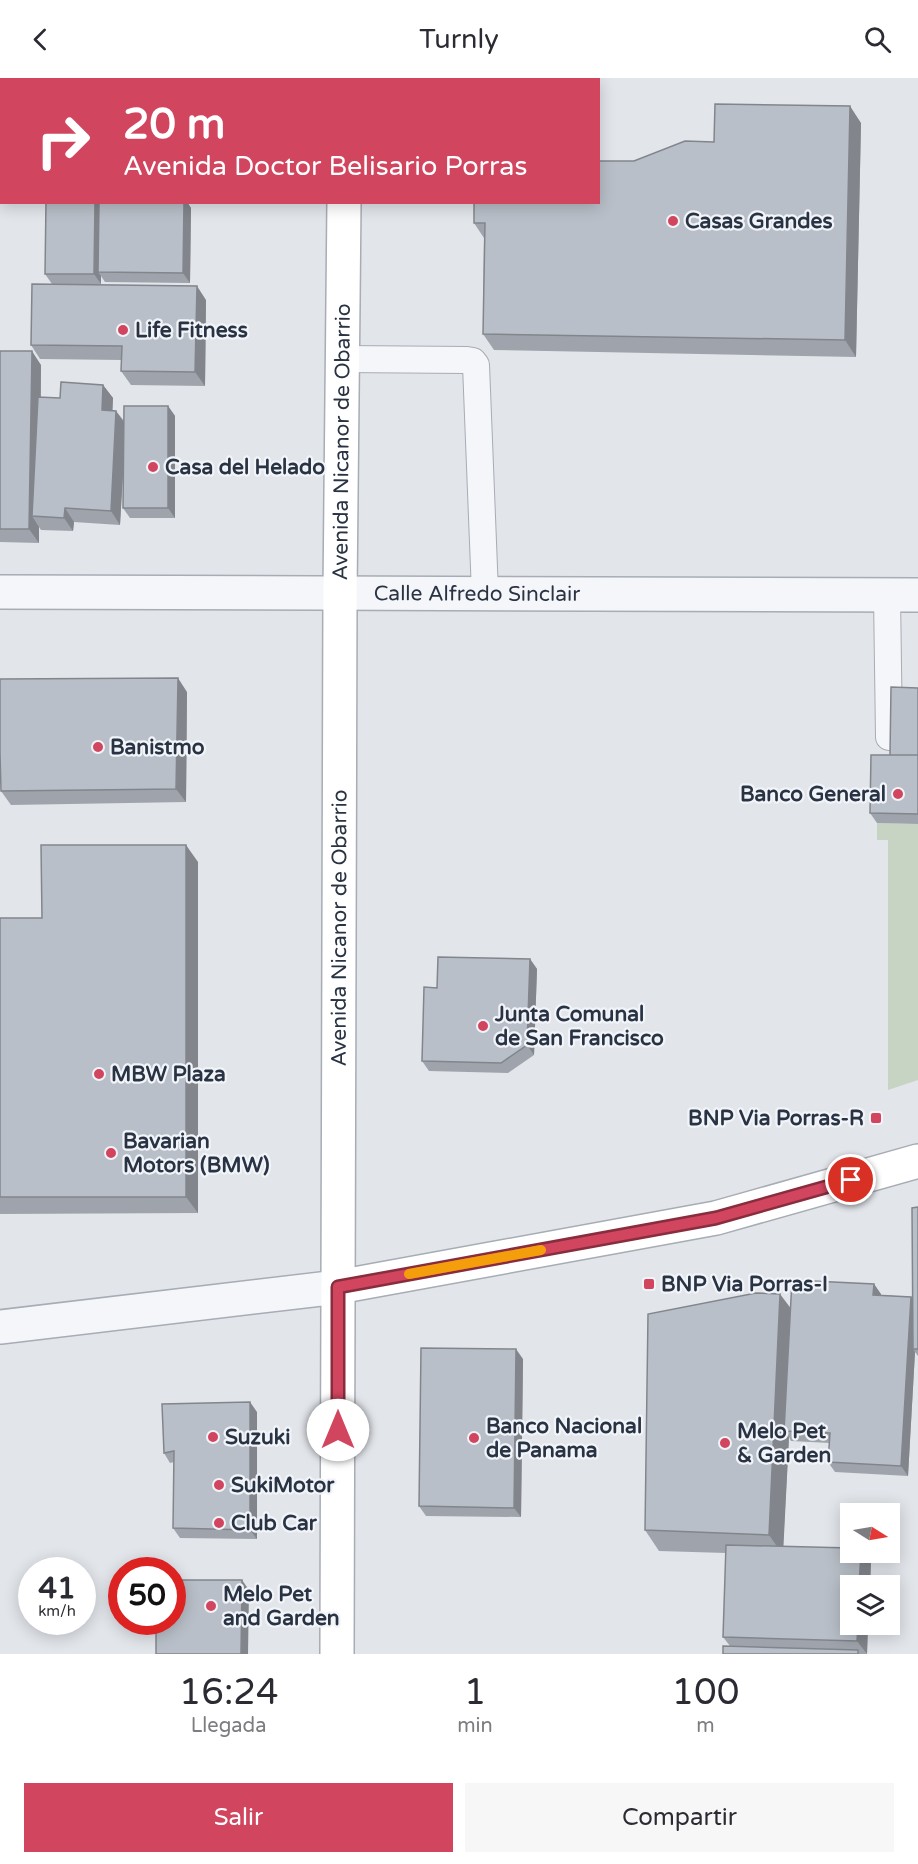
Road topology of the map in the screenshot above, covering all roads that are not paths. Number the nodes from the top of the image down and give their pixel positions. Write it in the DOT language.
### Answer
graph roads {
  1 [pos="344,204"];
  2 [pos="342,359"];
  3 [pos="0,592"];
  4 [pos="340,592"];
  5 [pos="486,593"];
  6 [pos="902,595"];
  7 [pos="918,738"];
  8 [pos="918,1161"];
  9 [pos="338,1287"];
  10 [pos="0,1327"];
  11 [pos="337,1654"];
  1 -- 2 [label="main road, Avenida Nicanor de Obarrio"];
  2 -- 4 [label="main road, Avenida Nicanor de Obarrio"];
  2 -- 5 [label="lane"];
  3 -- 4 [label="street, Calle Alfredo Sinclair"];
  4 -- 5 [label="street, Calle Alfredo Sinclair"];
  4 -- 9 [label="main road, Avenida Nicanor de Obarrio"];
  5 -- 6 [label="street, Calle Alfredo Sinclair"];
  6 -- 7 [label="lane"];
  8 -- 9 [label="main road"];
  9 -- 10 [label="street"];
  9 -- 11 [label="main road, Avenida Nicanor de Obarrio"];
}
